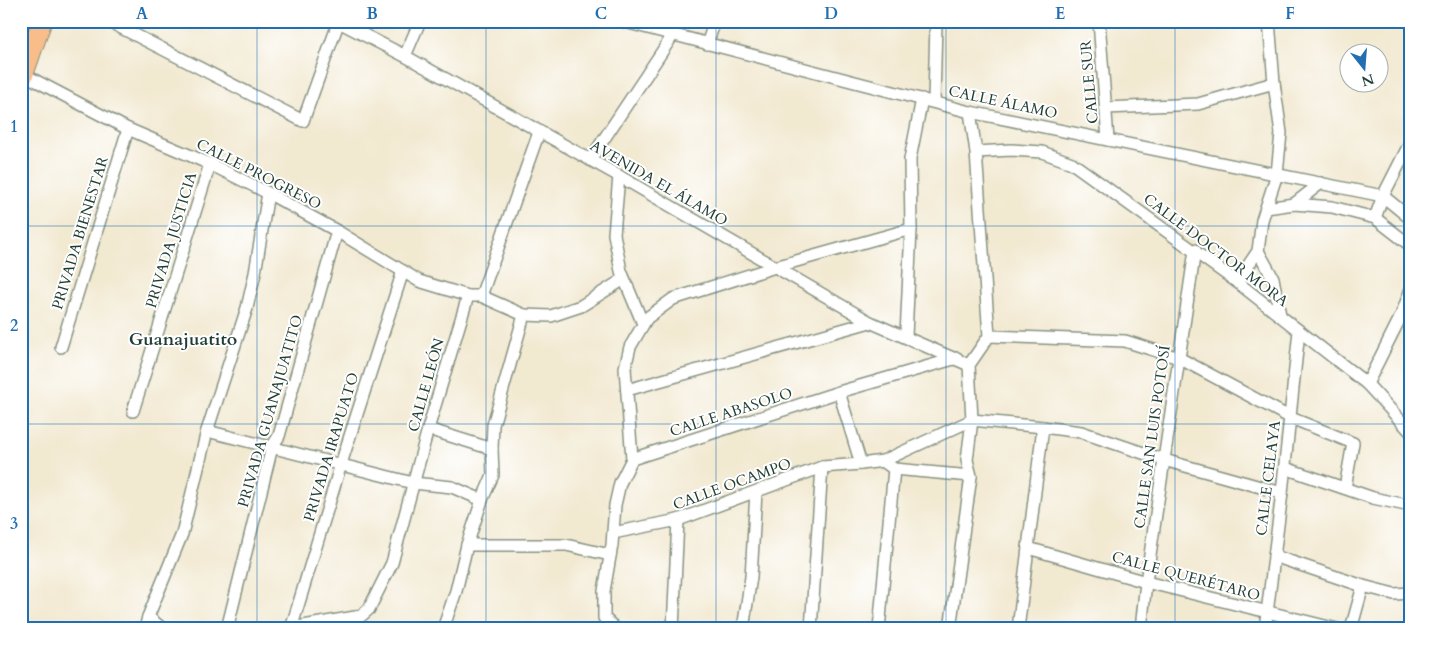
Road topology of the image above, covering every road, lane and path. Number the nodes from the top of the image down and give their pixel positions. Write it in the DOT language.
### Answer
graph roads {
  1 [pos="42,21"];
  2 [pos="108,21"];
  3 [pos="420,21"];
  4 [pos="621,21"];
  5 [pos="715,21"];
  6 [pos="936,21"];
  7 [pos="1099,21"];
  8 [pos="1269,21"];
  9 [pos="338,22"];
  10 [pos="673,35"];
  11 [pos="707,44"];
  12 [pos="405,56"];
  13 [pos="22,78"];
  14 [pos="1274,83"];
  15 [pos="922,99"];
  16 [pos="934,102"];
  17 [pos="1106,108"];
  18 [pos="970,112"];
  19 [pos="128,129"];
  20 [pos="539,132"];
  21 [pos="1108,140"];
  22 [pos="1411,141"];
  23 [pos="976,152"];
  24 [pos="590,160"];
  25 [pos="210,164"];
  26 [pos="1277,174"];
  27 [pos="619,176"];
  28 [pos="1320,183"];
  29 [pos="268,193"];
  30 [pos="1383,196"];
  31 [pos="1294,204"];
  32 [pos="1266,208"];
  33 [pos="1375,218"];
  34 [pos="1411,219"];
  35 [pos="911,228"];
  36 [pos="337,231"];
  37 [pos="1411,246"];
  38 [pos="1195,250"];
  39 [pos="1258,251"];
  40 [pos="776,267"];
  41 [pos="403,271"];
  42 [pos="624,279"];
  43 [pos="1237,282"];
  44 [pos="1411,289"];
  45 [pos="468,296"];
  46 [pos="481,296"];
  47 [pos="524,315"];
  48 [pos="1280,315"];
  49 [pos="1406,317"];
  50 [pos="870,322"];
  51 [pos="643,324"];
  52 [pos="1299,331"];
  53 [pos="906,336"];
  54 [pos="989,336"];
  55 [pos="61,347"];
  56 [pos="957,358"];
  57 [pos="1179,358"];
  58 [pos="969,365"];
  59 [pos="1367,384"];
  60 [pos="627,390"];
  61 [pos="839,392"];
  62 [pos="134,411"];
  63 [pos="1291,418"];
  64 [pos="972,420"];
  65 [pos="1043,427"];
  66 [pos="428,429"];
  67 [pos="207,431"];
  68 [pos="1411,432"];
  69 [pos="272,447"];
  70 [pos="492,449"];
  71 [pos="632,459"];
  72 [pos="1164,460"];
  73 [pos="883,462"];
  74 [pos="341,464"];
  75 [pos="861,464"];
  76 [pos="822,468"];
  77 [pos="894,468"];
  78 [pos="1285,468"];
  79 [pos="971,476"];
  80 [pos="413,482"];
  81 [pos="1346,488"];
  82 [pos="756,492"];
  83 [pos="1282,493"];
  84 [pos="482,500"];
  85 [pos="1411,506"];
  86 [pos="678,520"];
  87 [pos="613,533"];
  88 [pos="467,546"];
  89 [pos="1028,548"];
  90 [pos="610,555"];
  91 [pos="1274,556"];
  92 [pos="1146,582"];
  93 [pos="1363,586"];
  94 [pos="1411,593"];
  95 [pos="1267,612"];
  96 [pos="147,623"];
  97 [pos="290,628"];
  98 [pos="163,629"];
  99 [pos="227,629"];
  100 [pos="443,629"];
  101 [pos="616,629"];
  102 [pos="673,629"];
  103 [pos="743,629"];
  104 [pos="811,629"];
  105 [pos="879,629"];
  106 [pos="950,629"];
  107 [pos="1018,629"];
  108 [pos="1141,629"];
  109 [pos="1265,629"];
  110 [pos="1337,629"];
  111 [pos="1351,629"];
  1 -- 13 [label="main road"];
  2 -- 9 [label="street"];
  3 -- 12 [label="street"];
  4 -- 10 [label="street, CALLE ÁLAMO"];
  5 -- 11 [label="street"];
  6 -- 16 [label="street"];
  7 -- 17 [label="street, CALLE SUR"];
  8 -- 14 [label="street"];
  9 -- 12 [label="street, AVENIDA EL ÁLAMO"];
  10 -- 11 [label="street, CALLE ÁLAMO"];
  10 -- 24 [label="street"];
  11 -- 15 [label="street, CALLE ÁLAMO"];
  12 -- 20 [label="street, AVENIDA EL ÁLAMO"];
  13 -- 19 [label="street, CALLE PROGRESO"];
  14 -- 17 [label="street"];
  14 -- 26 [label="street"];
  15 -- 16 [label="street, CALLE ÁLAMO"];
  15 -- 35 [label="street"];
  16 -- 18 [label="street, CALLE ÁLAMO"];
  17 -- 21 [label="street, CALLE SUR"];
  18 -- 21 [label="street, CALLE ÁLAMO"];
  18 -- 23 [label="street"];
  19 -- 25 [label="street, CALLE PROGRESO"];
  19 -- 55 [label="street, PRIVADA BIENESTAR"];
  20 -- 24 [label="street, AVENIDA EL ÁLAMO"];
  20 -- 46 [label="street"];
  21 -- 26 [label="street, CALLE ÁLAMO"];
  22 -- 30 [label="street"];
  23 -- 38 [label="street, CALLE DOCTOR MORA"];
  23 -- 54 [label="street"];
  24 -- 27 [label="street, AVENIDA EL ÁLAMO"];
  25 -- 29 [label="street, CALLE PROGRESO"];
  25 -- 62 [label="street, PRIVADA JUSTICIA"];
  26 -- 28 [label="street, CALLE ÁLAMO"];
  26 -- 32 [label="street"];
  27 -- 40 [label="street, AVENIDA EL ÁLAMO"];
  27 -- 42 [label="street"];
  28 -- 30 [label="street, CALLE ÁLAMO"];
  28 -- 31 [label="street"];
  29 -- 36 [label="street, CALLE PROGRESO"];
  29 -- 67 [label="street"];
  30 -- 33 [label="street"];
  30 -- 34 [label="street"];
  31 -- 32 [label="street"];
  31 -- 33 [label="street"];
  32 -- 39 [label="street"];
  33 -- 37 [label="street"];
  35 -- 40 [label="street"];
  35 -- 53 [label="street"];
  36 -- 41 [label="street, CALLE PROGRESO"];
  36 -- 69 [label="street, PRIVADA GUANAJUATITO"];
  38 -- 43 [label="street, CALLE DOCTOR MORA"];
  38 -- 57 [label="street, CALLE SAN LUIS POTOSÍ"];
  39 -- 43 [label="street"];
  39 -- 48 [label="street"];
  40 -- 50 [label="street, AVENIDA EL ÁLAMO"];
  40 -- 51 [label="street"];
  41 -- 45 [label="street, CALLE PROGRESO"];
  41 -- 74 [label="street, PRIVADA IRAPUATO"];
  42 -- 47 [label="street"];
  42 -- 51 [label="street"];
  43 -- 48 [label="street, CALLE DOCTOR MORA"];
  44 -- 49 [label="street"];
  45 -- 46 [label="street, CALLE PROGRESO"];
  45 -- 66 [label="street, CALLE LEÓN"];
  46 -- 47 [label="street"];
  47 -- 70 [label="street"];
  48 -- 52 [label="street, CALLE DOCTOR MORA"];
  49 -- 59 [label="street"];
  50 -- 53 [label="street, AVENIDA EL ÁLAMO"];
  50 -- 60 [label="street"];
  51 -- 60 [label="street"];
  52 -- 59 [label="street, CALLE DOCTOR MORA"];
  52 -- 63 [label="street, CALLE CELAYA"];
  53 -- 56 [label="street, AVENIDA EL ÁLAMO"];
  54 -- 57 [label="street"];
  54 -- 58 [label="street"];
  56 -- 58 [label="street, AVENIDA EL ÁLAMO"];
  56 -- 61 [label="street, CALLE ABASOLO"];
  57 -- 63 [label="street"];
  57 -- 72 [label="street, CALLE SAN LUIS POTOSÍ"];
  58 -- 64 [label="street"];
  59 -- 68 [label="street, CALLE DOCTOR MORA"];
  60 -- 71 [label="street"];
  61 -- 71 [label="street, CALLE ABASOLO"];
  61 -- 75 [label="street"];
  63 -- 78 [label="street, CALLE CELAYA"];
  63 -- 81 [label="street"];
  64 -- 65 [label="street"];
  64 -- 73 [label="street"];
  64 -- 79 [label="street"];
  65 -- 72 [label="street"];
  65 -- 89 [label="street"];
  66 -- 70 [label="street"];
  66 -- 80 [label="street, CALLE LEÓN"];
  67 -- 69 [label="street"];
  67 -- 96 [label="street"];
  69 -- 74 [label="street"];
  69 -- 99 [label="street, PRIVADA GUANAJUATITO"];
  70 -- 84 [label="street"];
  71 -- 87 [label="street"];
  72 -- 83 [label="street"];
  72 -- 92 [label="street, CALLE SAN LUIS POTOSÍ"];
  73 -- 75 [label="street, CALLE OCAMPO"];
  73 -- 77 [label="street"];
  74 -- 80 [label="street"];
  74 -- 97 [label="street, PRIVADA IRAPUATO"];
  75 -- 76 [label="street, CALLE OCAMPO"];
  76 -- 82 [label="street, CALLE OCAMPO"];
  76 -- 104 [label="street"];
  77 -- 79 [label="street"];
  77 -- 105 [label="street"];
  78 -- 81 [label="street"];
  78 -- 83 [label="street, CALLE CELAYA"];
  79 -- 106 [label="street"];
  80 -- 84 [label="street"];
  80 -- 97 [label="street, CALLE LEÓN"];
  81 -- 85 [label="street"];
  82 -- 86 [label="street, CALLE OCAMPO"];
  82 -- 103 [label="street"];
  83 -- 91 [label="street, CALLE CELAYA"];
  84 -- 88 [label="street"];
  86 -- 87 [label="street, CALLE OCAMPO"];
  86 -- 102 [label="street"];
  87 -- 90 [label="street"];
  88 -- 90 [label="street"];
  88 -- 100 [label="street"];
  89 -- 92 [label="street, CALLE QUERÉTARO"];
  89 -- 107 [label="street"];
  90 -- 101 [label="street"];
  91 -- 93 [label="street"];
  91 -- 95 [label="street, CALLE CELAYA"];
  92 -- 95 [label="street, CALLE QUERÉTARO"];
  92 -- 108 [label="street, CALLE SAN LUIS POTOSÍ"];
  93 -- 94 [label="street"];
  93 -- 111 [label="street"];
  95 -- 109 [label="street, CALLE CELAYA"];
  95 -- 110 [label="street, CALLE QUERÉTARO"];
  96 -- 98 [label="street"];
}
